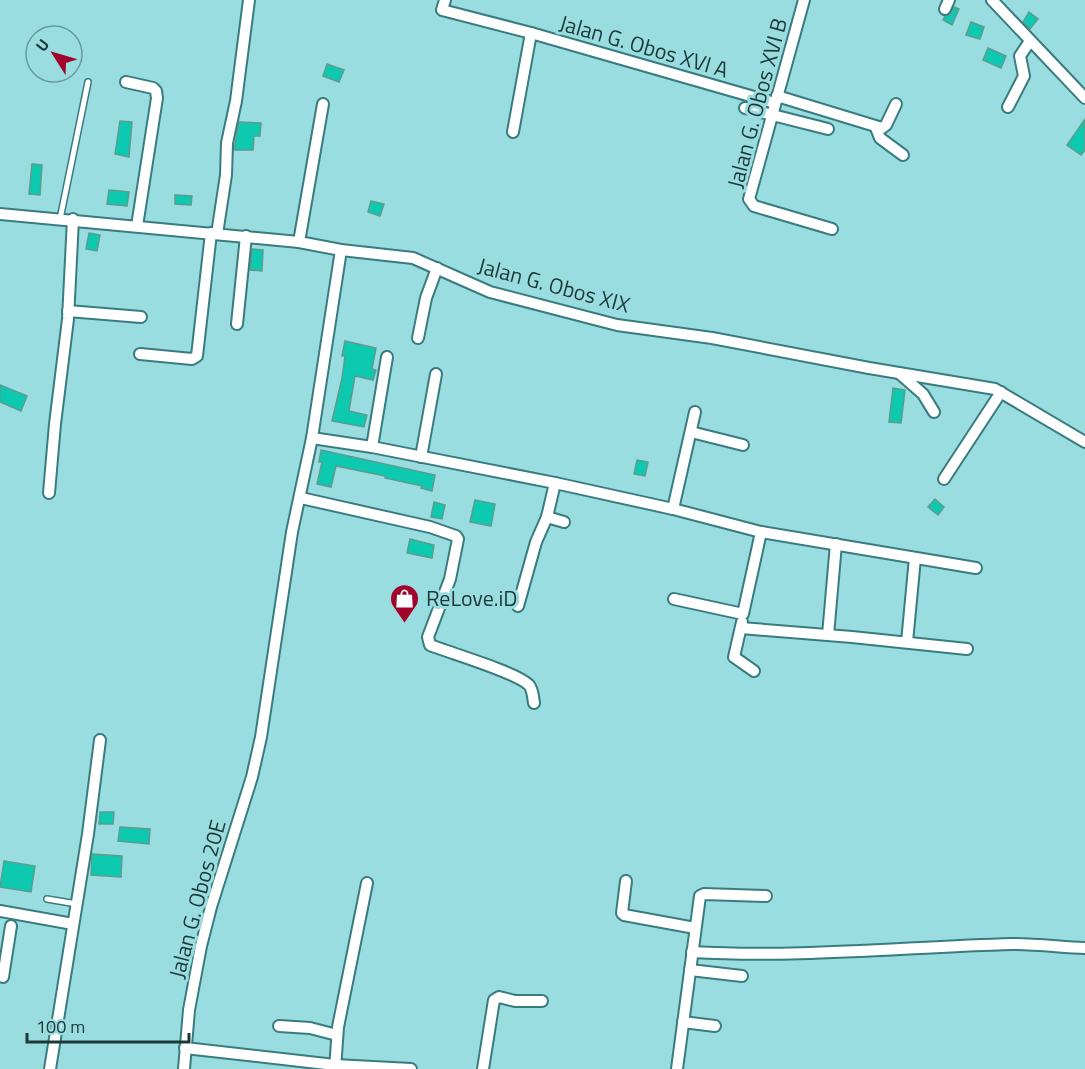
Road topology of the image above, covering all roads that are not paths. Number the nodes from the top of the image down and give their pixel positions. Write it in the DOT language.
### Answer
graph roads {
  1 [pos="249,0"];
  2 [pos="445,0"];
  3 [pos="804,0"];
  4 [pos="992,0"];
  5 [pos="531,33"];
  6 [pos="1030,41"];
  7 [pos="88,82"];
  8 [pos="126,82"];
  9 [pos="1085,98"];
  10 [pos="776,100"];
  11 [pos="323,104"];
  12 [pos="896,104"];
  13 [pos="1008,107"];
  14 [pos="745,108"];
  15 [pos="772,115"];
  16 [pos="876,128"];
  17 [pos="828,129"];
  18 [pos="513,132"];
  19 [pos="903,155"];
  20 [pos="0,214"];
  21 [pos="60,219"];
  22 [pos="72,219"];
  23 [pos="137,226"];
  24 [pos="832,229"];
  25 [pos="214,233"];
  26 [pos="246,236"];
  27 [pos="299,242"];
  28 [pos="341,249"];
  29 [pos="437,268"];
  30 [pos="68,311"];
  31 [pos="141,317"];
  32 [pos="237,324"];
  33 [pos="418,338"];
  34 [pos="140,354"];
  35 [pos="387,357"];
  36 [pos="899,373"];
  37 [pos="436,374"];
  38 [pos="1001,392"];
  39 [pos="695,412"];
  40 [pos="934,412"];
  41 [pos="690,432"];
  42 [pos="312,438"];
  43 [pos="1085,442"];
  44 [pos="743,445"];
  45 [pos="372,447"];
  46 [pos="421,457"];
  47 [pos="944,479"];
  48 [pos="555,483"];
  49 [pos="49,493"];
  50 [pos="301,498"];
  51 [pos="673,509"];
  52 [pos="548,517"];
  53 [pos="564,522"];
  54 [pos="761,532"];
  55 [pos="836,544"];
  56 [pos="915,558"];
  57 [pos="976,568"];
  58 [pos="674,599"];
  59 [pos="518,606"];
  60 [pos="743,614"];
  61 [pos="741,628"];
  62 [pos="828,634"];
  63 [pos="908,642"];
  64 [pos="967,649"];
  65 [pos="754,671"];
  66 [pos="534,703"];
  67 [pos="100,740"];
  68 [pos="626,881"];
  69 [pos="367,883"];
  70 [pos="766,896"];
  71 [pos="47,899"];
  72 [pos="77,904"];
  73 [pos="0,911"];
  74 [pos="73,924"];
  75 [pos="11,926"];
  76 [pos="695,928"];
  77 [pos="1085,948"];
  78 [pos="693,952"];
  79 [pos="3,955"];
  80 [pos="690,970"];
  81 [pos="742,976"];
  82 [pos="3,977"];
  83 [pos="543,1001"];
  84 [pos="683,1022"];
  85 [pos="279,1026"];
  86 [pos="715,1026"];
  87 [pos="338,1035"];
  88 [pos="185,1048"];
  89 [pos="335,1067"];
  90 [pos="50,1069"];
  91 [pos="183,1069"];
  92 [pos="411,1069"];
  93 [pos="483,1069"];
  94 [pos="677,1069"];
  1 -- 25 [label="street"];
  2 -- 5 [label="street, Jalan G. Obos XVI A"];
  3 -- 10 [label="street, Jalan G. Obos XVI B"];
  4 -- 6 [label="street"];
  5 -- 10 [label="street, Jalan G. Obos XVI A"];
  5 -- 18 [label="street"];
  6 -- 9 [label="street"];
  6 -- 13 [label="street"];
  7 -- 21 [label="lane"];
  8 -- 23 [label="street"];
  10 -- 15 [label="street, Jalan G. Obos XVI B"];
  10 -- 16 [label="street, Jalan G. Obos XVI A"];
  11 -- 27 [label="street"];
  12 -- 16 [label="street"];
  14 -- 15 [label="street"];
  15 -- 17 [label="street"];
  15 -- 24 [label="street, Jalan G. Obos XVI B"];
  16 -- 19 [label="street"];
  20 -- 21 [label="street, Jalan G. Obos XIX"];
  21 -- 22 [label="street, Jalan G. Obos XIX"];
  22 -- 23 [label="street, Jalan G. Obos XIX"];
  22 -- 30 [label="street"];
  23 -- 25 [label="street, Jalan G. Obos XIX"];
  25 -- 26 [label="street, Jalan G. Obos XIX"];
  25 -- 34 [label="street"];
  26 -- 27 [label="street, Jalan G. Obos XIX"];
  26 -- 32 [label="street"];
  27 -- 28 [label="street, Jalan G. Obos XIX"];
  28 -- 29 [label="street, Jalan G. Obos XIX"];
  28 -- 42 [label="street, Jalan G. Obos 20E"];
  29 -- 33 [label="street"];
  29 -- 36 [label="street, Jalan G. Obos XIX"];
  30 -- 31 [label="street"];
  30 -- 49 [label="street"];
  35 -- 45 [label="street"];
  36 -- 38 [label="street, Jalan G. Obos XIX"];
  36 -- 40 [label="street"];
  37 -- 46 [label="street"];
  38 -- 43 [label="street, Jalan G. Obos XIX"];
  38 -- 47 [label="street"];
  39 -- 41 [label="street"];
  41 -- 44 [label="street"];
  41 -- 51 [label="street"];
  42 -- 45 [label="street"];
  42 -- 50 [label="street, Jalan G. Obos 20E"];
  45 -- 46 [label="street"];
  46 -- 48 [label="street"];
  48 -- 51 [label="street"];
  48 -- 52 [label="street"];
  50 -- 66 [label="street"];
  50 -- 88 [label="street, Jalan G. Obos 20E"];
  51 -- 54 [label="street"];
  52 -- 53 [label="street"];
  52 -- 59 [label="street"];
  54 -- 55 [label="street"];
  54 -- 60 [label="street"];
  55 -- 56 [label="street"];
  55 -- 62 [label="street"];
  56 -- 57 [label="street"];
  56 -- 63 [label="street"];
  58 -- 60 [label="street"];
  60 -- 61 [label="street"];
  61 -- 62 [label="street"];
  61 -- 65 [label="street"];
  62 -- 63 [label="street"];
  63 -- 64 [label="street"];
  67 -- 72 [label="street"];
  68 -- 76 [label="street"];
  69 -- 87 [label="street"];
  70 -- 76 [label="street"];
  71 -- 72 [label="lane"];
  72 -- 74 [label="street"];
  73 -- 74 [label="street"];
  74 -- 90 [label="street"];
  75 -- 79 [label="street"];
  76 -- 78 [label="street"];
  77 -- 78 [label="street"];
  78 -- 80 [label="street"];
  79 -- 82 [label="street"];
  80 -- 81 [label="street"];
  80 -- 84 [label="street"];
  83 -- 93 [label="street"];
  84 -- 86 [label="street"];
  84 -- 94 [label="street"];
  85 -- 87 [label="street"];
  87 -- 89 [label="street"];
  88 -- 89 [label="street"];
  88 -- 91 [label="street, Jalan G. Obos 20E"];
  89 -- 92 [label="street"];
}
